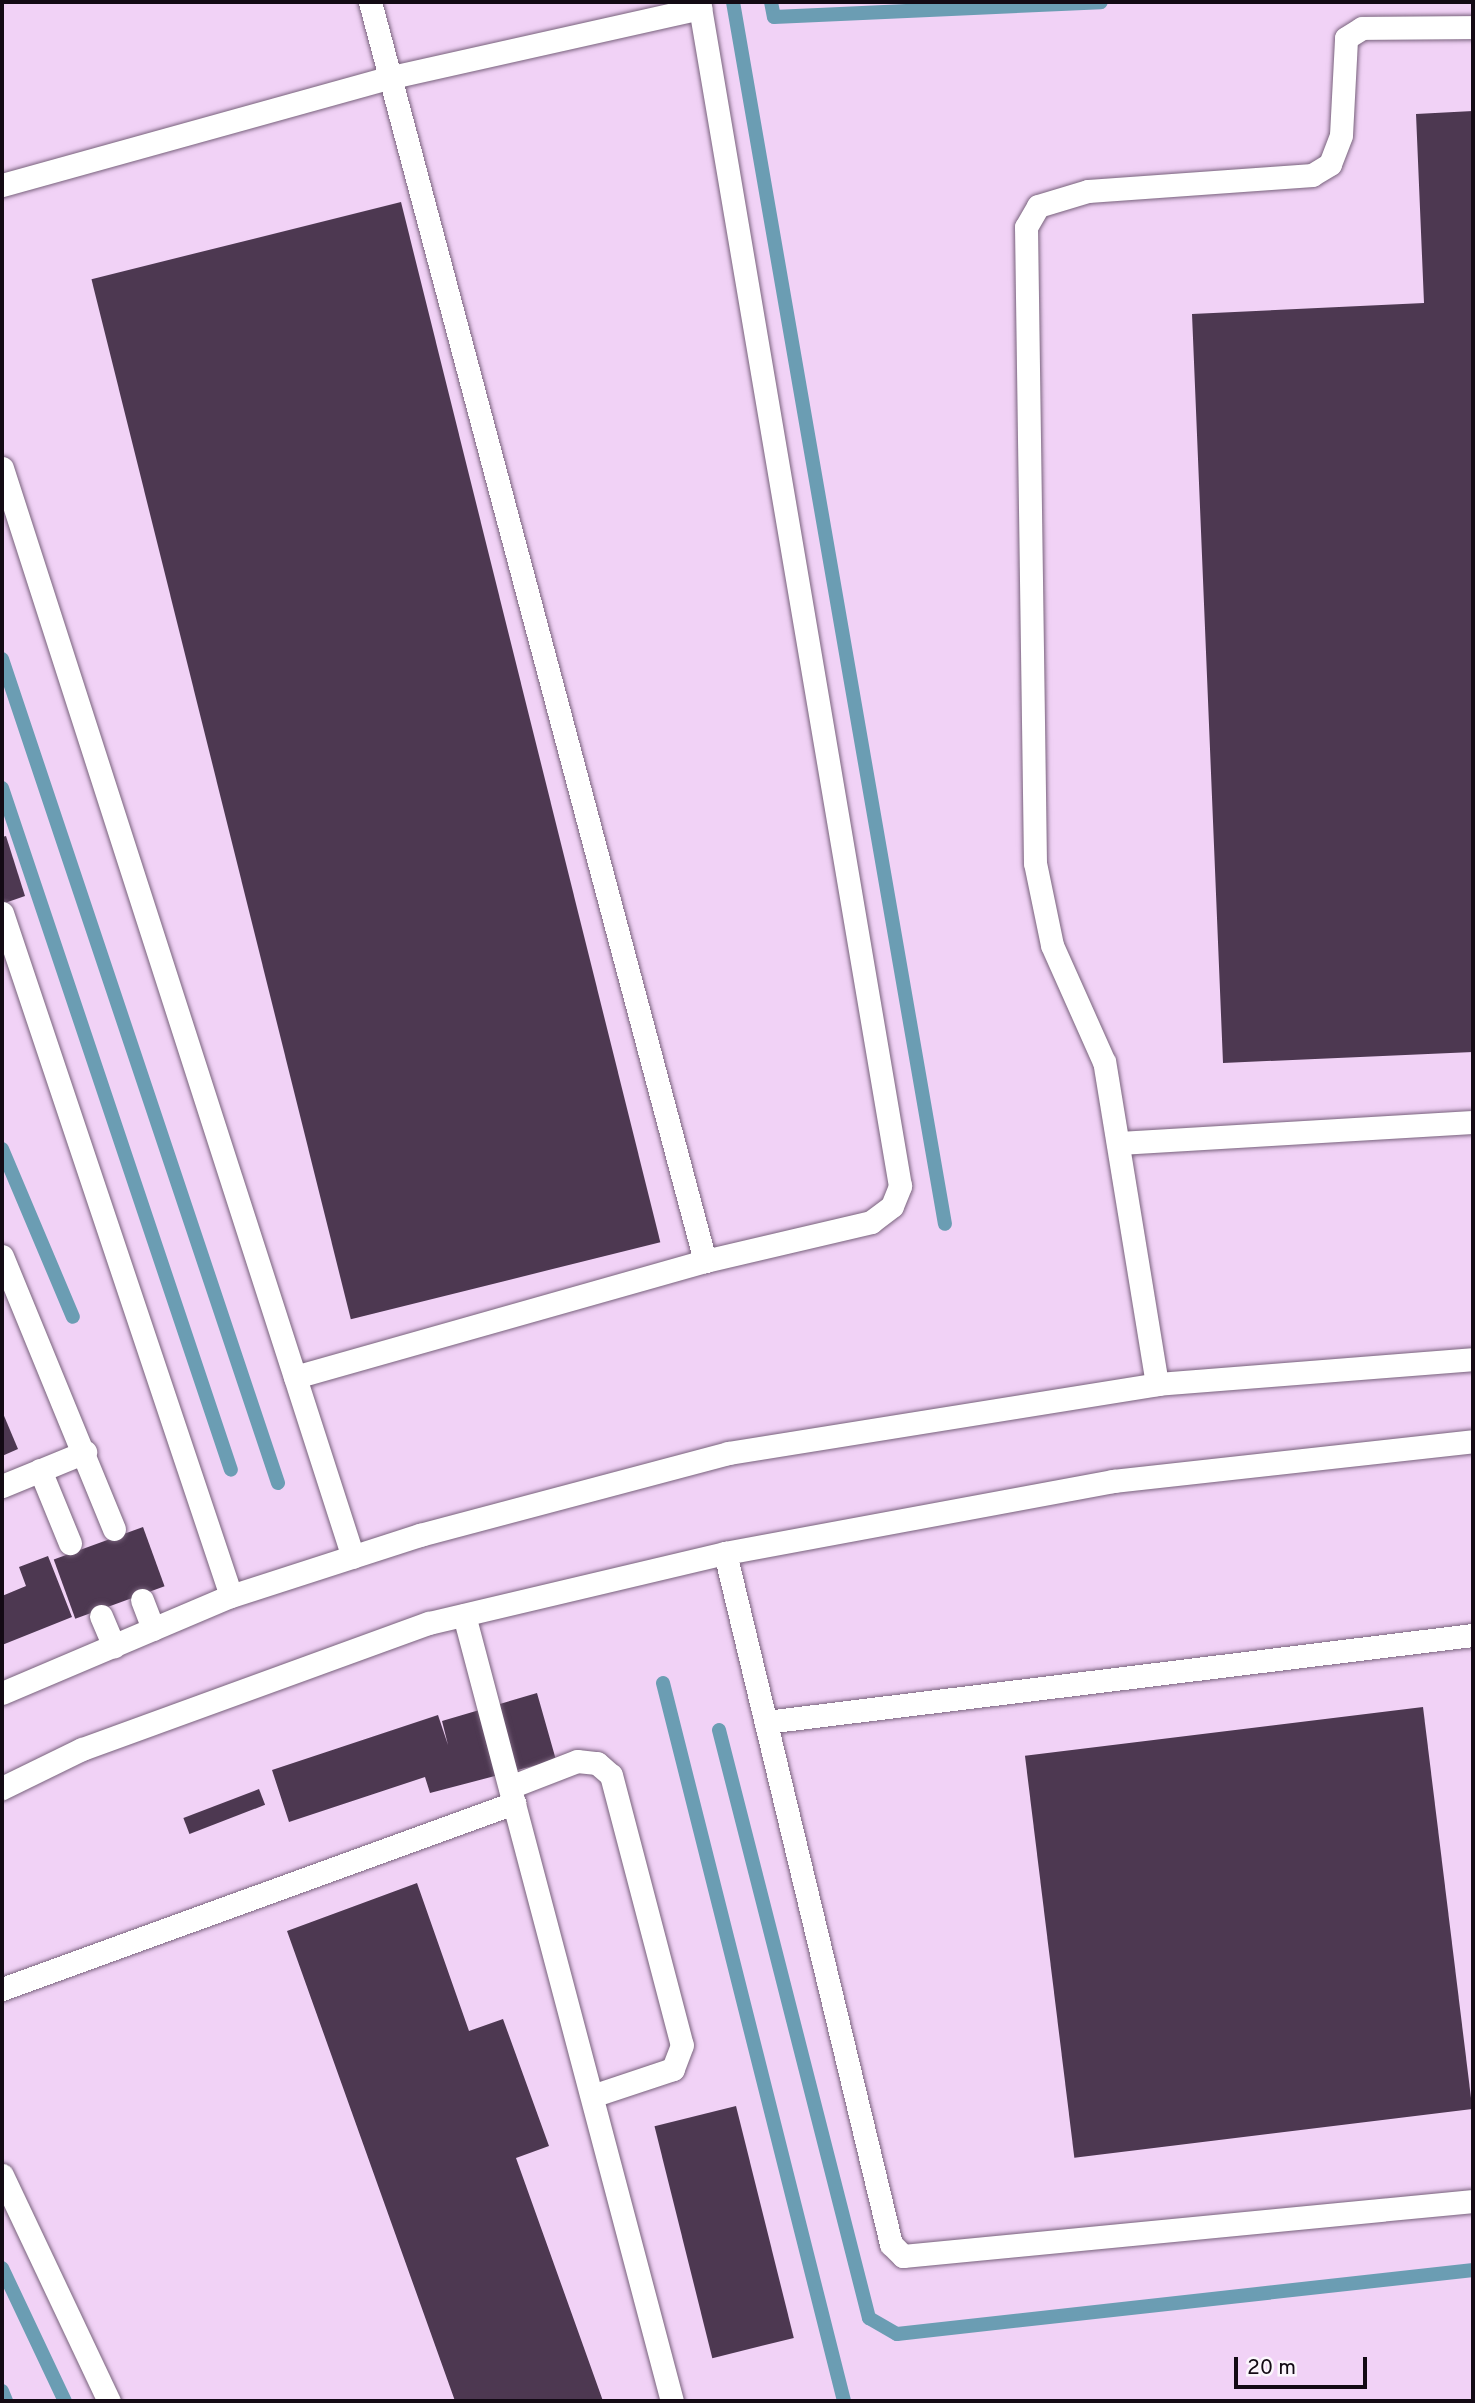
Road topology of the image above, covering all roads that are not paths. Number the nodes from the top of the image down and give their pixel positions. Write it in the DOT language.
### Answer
graph roads {
  1 [pos="370,2"];
  2 [pos="700,5"];
  3 [pos="1473,27"];
  4 [pos="392,77"];
  5 [pos="2,185"];
  6 [pos="2,468"];
  7 [pos="2,913"];
  8 [pos="1473,1122"];
  9 [pos="1118,1143"];
  10 [pos="2,1256"];
  11 [pos="705,1261"];
  12 [pos="1473,1359"];
  13 [pos="295,1377"];
  14 [pos="1157,1384"];
  15 [pos="1473,1441"];
  16 [pos="85,1452"];
  17 [pos="40,1470"];
  18 [pos="2,1486"];
  19 [pos="114,1529"];
  20 [pos="71,1543"];
  21 [pos="725,1553"];
  22 [pos="353,1557"];
  23 [pos="231,1596"];
  24 [pos="142,1600"];
  25 [pos="464,1615"];
  26 [pos="101,1616"];
  27 [pos="153,1629"];
  28 [pos="1473,1635"];
  29 [pos="114,1646"];
  30 [pos="2,1693"];
  31 [pos="766,1723"];
  32 [pos="2,1788"];
  33 [pos="512,1795"];
  34 [pos="2,1989"];
  35 [pos="592,2096"];
  36 [pos="2,2175"];
  37 [pos="1473,2201"];
  38 [pos="109,2401"];
  39 [pos="672,2401"];
  1 -- 4 [label="lane"];
  2 -- 4 [label="lane"];
  2 -- 11 [label="lane"];
  3 -- 9 [label="lane"];
  4 -- 5 [label="lane"];
  4 -- 11 [label="lane"];
  6 -- 13 [label="lane"];
  7 -- 23 [label="lane"];
  8 -- 9 [label="lane"];
  9 -- 14 [label="lane"];
  10 -- 16 [label="lane"];
  11 -- 13 [label="lane"];
  12 -- 14 [label="lane"];
  13 -- 22 [label="lane"];
  14 -- 22 [label="lane"];
  15 -- 21 [label="lane"];
  16 -- 17 [label="lane"];
  16 -- 19 [label="lane"];
  17 -- 18 [label="lane"];
  17 -- 20 [label="lane"];
  21 -- 25 [label="lane"];
  21 -- 31 [label="lane"];
  22 -- 23 [label="lane"];
  23 -- 27 [label="lane"];
  24 -- 27 [label="lane"];
  25 -- 32 [label="lane"];
  25 -- 33 [label="lane"];
  26 -- 29 [label="lane"];
  27 -- 29 [label="lane"];
  28 -- 31 [label="lane"];
  29 -- 30 [label="lane"];
  31 -- 37 [label="lane"];
  33 -- 34 [label="lane"];
  33 -- 35 [label="lane"];
  33 -- 35 [label="lane"];
  35 -- 39 [label="lane"];
  36 -- 38 [label="lane"];
}
